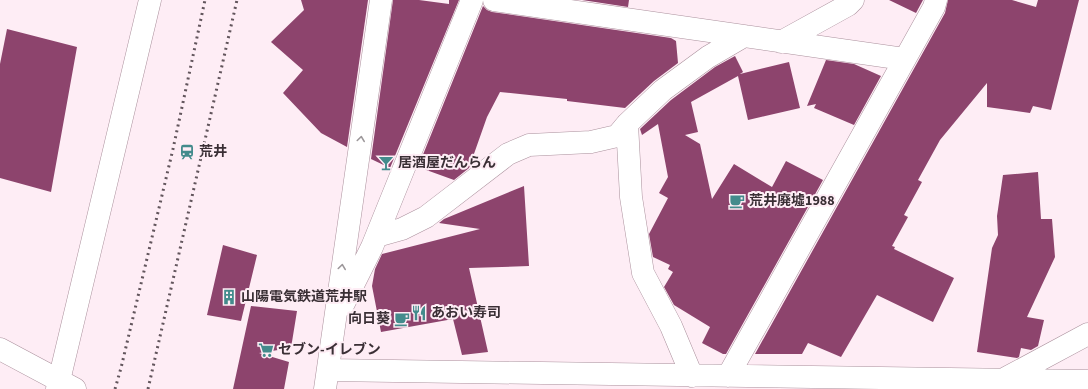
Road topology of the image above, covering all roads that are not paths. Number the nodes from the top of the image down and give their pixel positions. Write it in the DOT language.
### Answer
graph roads {
  1 [pos="150,0"];
  2 [pos="381,0"];
  3 [pos="472,0"];
  4 [pos="494,0"];
  5 [pos="853,0"];
  6 [pos="936,0"];
  7 [pos="564,5"];
  8 [pos="744,36"];
  9 [pos="781,42"];
  10 [pos="904,60"];
  11 [pos="628,124"];
  12 [pos="377,236"];
  13 [pos="334,322"];
  14 [pos="1088,334"];
  15 [pos="0,349"];
  16 [pos="692,376"];
  17 [pos="728,376"];
  18 [pos="1005,378"];
  19 [pos="326,379"];
  20 [pos="1088,380"];
  21 [pos="64,386"];
  22 [pos="986,389"];
  1 -- 21 [label="street"];
  13 -- 2 [label="street, one-way"];
  3 -- 12 [label="street"];
  4 -- 7 [label="street"];
  5 -- 9 [label="street"];
  6 -- 10 [label="street"];
  7 -- 8 [label="street"];
  8 -- 9 [label="street"];
  8 -- 11 [label="street"];
  9 -- 10 [label="street"];
  10 -- 17 [label="street"];
  11 -- 12 [label="street"];
  11 -- 16 [label="street"];
  12 -- 13 [label="street"];
  13 -- 19 [label="street"];
  14 -- 18 [label="street"];
  15 -- 21 [label="street"];
  16 -- 17 [label="street"];
  16 -- 19 [label="street"];
  17 -- 18 [label="street"];
  18 -- 20 [label="street"];
  18 -- 22 [label="street"];
}
